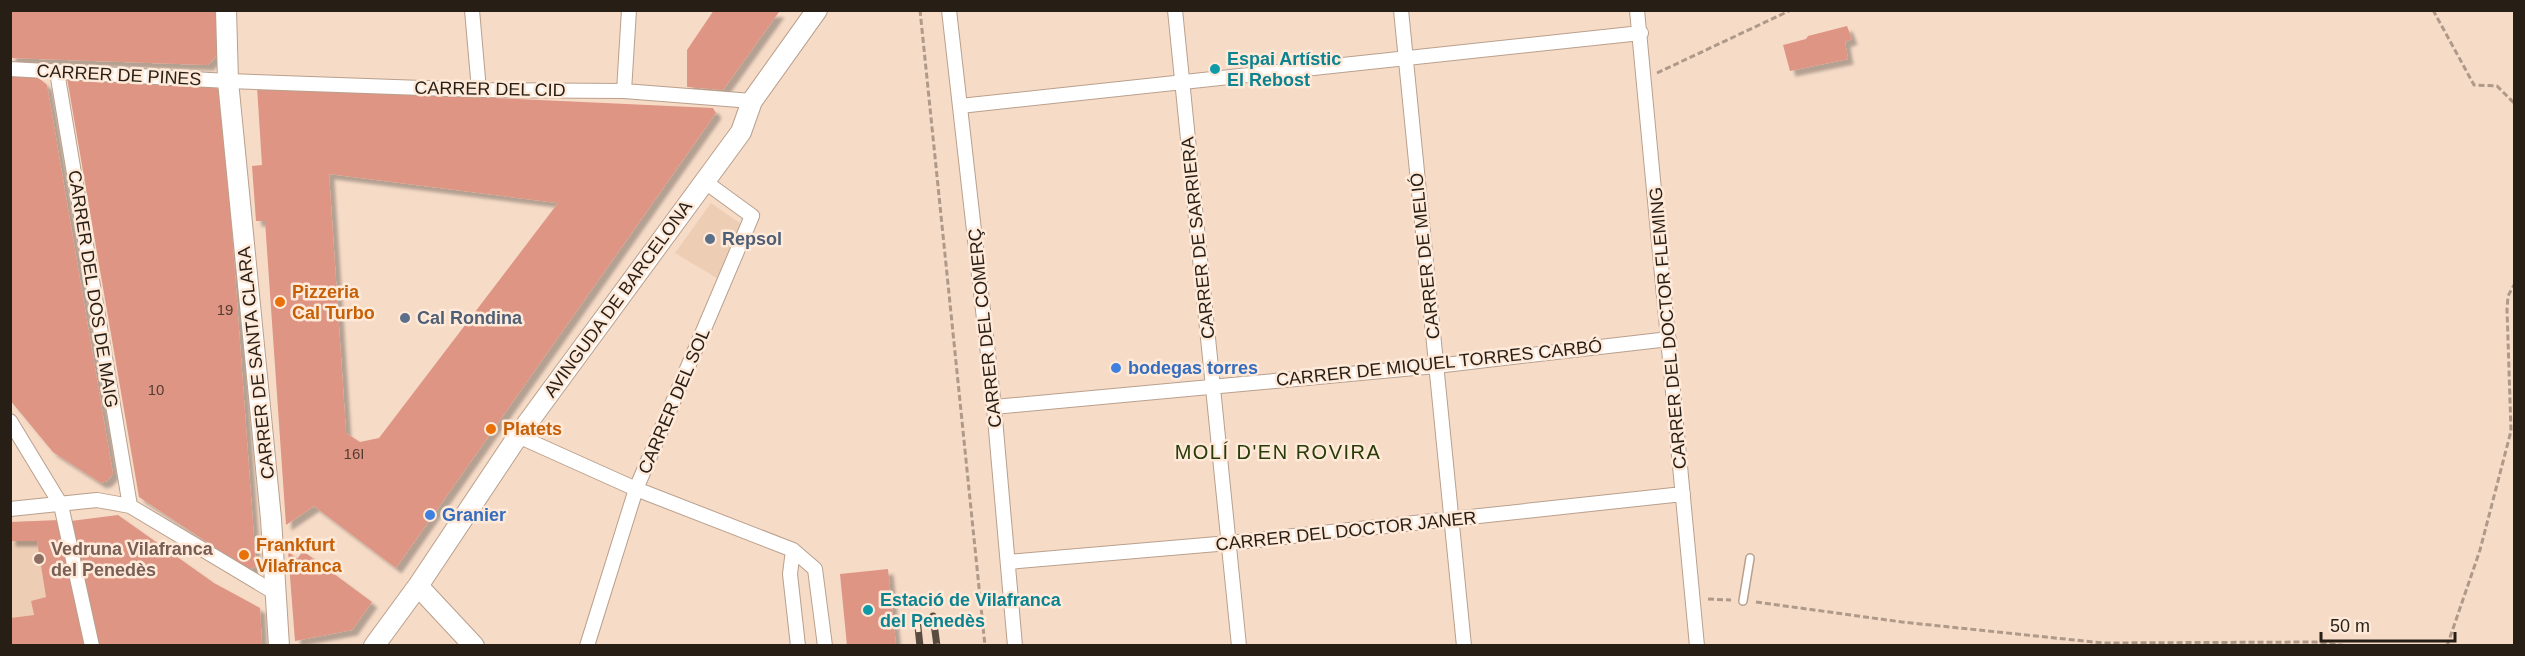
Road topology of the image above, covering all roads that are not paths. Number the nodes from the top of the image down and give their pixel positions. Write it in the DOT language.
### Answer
graph roads {
  1 [pos="226,10"];
  2 [pos="472,10"];
  3 [pos="629,10"];
  4 [pos="817,10"];
  5 [pos="949,10"];
  6 [pos="1175,10"];
  7 [pos="1401,10"];
  8 [pos="1637,10"];
  9 [pos="1641,33"];
  10 [pos="1406,57"];
  11 [pos="10,69"];
  12 [pos="57,72"];
  13 [pos="228,81"];
  14 [pos="1182,82"];
  15 [pos="479,90"];
  16 [pos="624,91"];
  17 [pos="752,101"];
  18 [pos="960,106"];
  19 [pos="704,181"];
  20 [pos="1669,339"];
  21 [pos="1436,366"];
  22 [pos="1213,386"];
  23 [pos="994,407"];
  24 [pos="10,421"];
  25 [pos="518,436"];
  26 [pos="636,489"];
  27 [pos="1683,494"];
  28 [pos="61,505"];
  29 [pos="130,506"];
  30 [pos="10,509"];
  31 [pos="1451,520"];
  32 [pos="1229,543"];
  33 [pos="793,550"];
  34 [pos="1750,558"];
  35 [pos="1008,562"];
  36 [pos="418,586"];
  37 [pos="277,594"];
  38 [pos="1743,601"];
  39 [pos="92,645"];
  40 [pos="279,645"];
  41 [pos="374,645"];
  42 [pos="474,645"];
  43 [pos="587,645"];
  44 [pos="798,645"];
  45 [pos="825,645"];
  46 [pos="1016,645"];
  47 [pos="1239,645"];
  48 [pos="1464,645"];
  49 [pos="1697,645"];
  1 -- 13 [label="street, CARRER DE SANTA CLARA"];
  2 -- 15 [label="street"];
  3 -- 16 [label="street"];
  4 -- 17 [label="street, AVINGUDA DE BARCELONA"];
  5 -- 18 [label="street, CARRER DEL COMERÇ"];
  6 -- 14 [label="street, CARRER DE SARRIERA"];
  7 -- 10 [label="street, CARRER DE MELIÓ"];
  8 -- 9 [label="street, CARRER DEL DOCTOR FLEMING"];
  9 -- 10 [label="street"];
  9 -- 20 [label="street, CARRER DEL DOCTOR FLEMING"];
  10 -- 14 [label="street"];
  10 -- 21 [label="street, CARRER DE MELIÓ"];
  11 -- 12 [label="street, CARRER DE PINES"];
  12 -- 13 [label="street, CARRER DE PINES"];
  12 -- 29 [label="street, CARRER DEL DOS DE MAIG"];
  13 -- 15 [label="street, CARRER DEL CID"];
  13 -- 37 [label="street, CARRER DE SANTA CLARA"];
  14 -- 18 [label="street"];
  14 -- 22 [label="street, CARRER DE SARRIERA"];
  15 -- 16 [label="street, CARRER DEL CID"];
  16 -- 17 [label="street, CARRER DEL CID"];
  17 -- 19 [label="street, AVINGUDA DE BARCELONA"];
  18 -- 23 [label="street, CARRER DEL COMERÇ"];
  19 -- 25 [label="street, AVINGUDA DE BARCELONA"];
  19 -- 26 [label="street, CARRER DEL SOL"];
  20 -- 21 [label="street, CARRER DE MIQUEL TORRES CARBÓ"];
  20 -- 27 [label="street, CARRER DEL DOCTOR FLEMING"];
  21 -- 22 [label="street, CARRER DE MIQUEL TORRES CARBÓ"];
  21 -- 31 [label="street, CARRER DE MELIÓ"];
  22 -- 23 [label="street, CARRER DE MIQUEL TORRES CARBÓ"];
  22 -- 32 [label="street, CARRER DE SARRIERA"];
  23 -- 35 [label="street, CARRER DEL COMERÇ"];
  24 -- 28 [label="street"];
  25 -- 26 [label="street"];
  25 -- 36 [label="street, AVINGUDA DE BARCELONA"];
  26 -- 33 [label="street"];
  26 -- 43 [label="street, CARRER DEL SOL"];
  27 -- 31 [label="street, CARRER DEL DOCTOR JANER"];
  27 -- 49 [label="street, CARRER DEL DOCTOR FLEMING"];
  28 -- 29 [label="street"];
  28 -- 30 [label="street"];
  28 -- 39 [label="street"];
  29 -- 37 [label="street"];
  31 -- 32 [label="street, CARRER DEL DOCTOR JANER"];
  31 -- 48 [label="street, CARRER DE MELIÓ"];
  32 -- 35 [label="street, CARRER DEL DOCTOR JANER"];
  32 -- 47 [label="street, CARRER DE SARRIERA"];
  33 -- 44 [label="street"];
  33 -- 45 [label="street"];
  34 -- 38 [label="lane"];
  35 -- 46 [label="street, CARRER DEL COMERÇ"];
  36 -- 41 [label="street, AVINGUDA DE BARCELONA"];
  36 -- 42 [label="street"];
  37 -- 40 [label="street, CARRER DE SANTA CLARA"];
}
